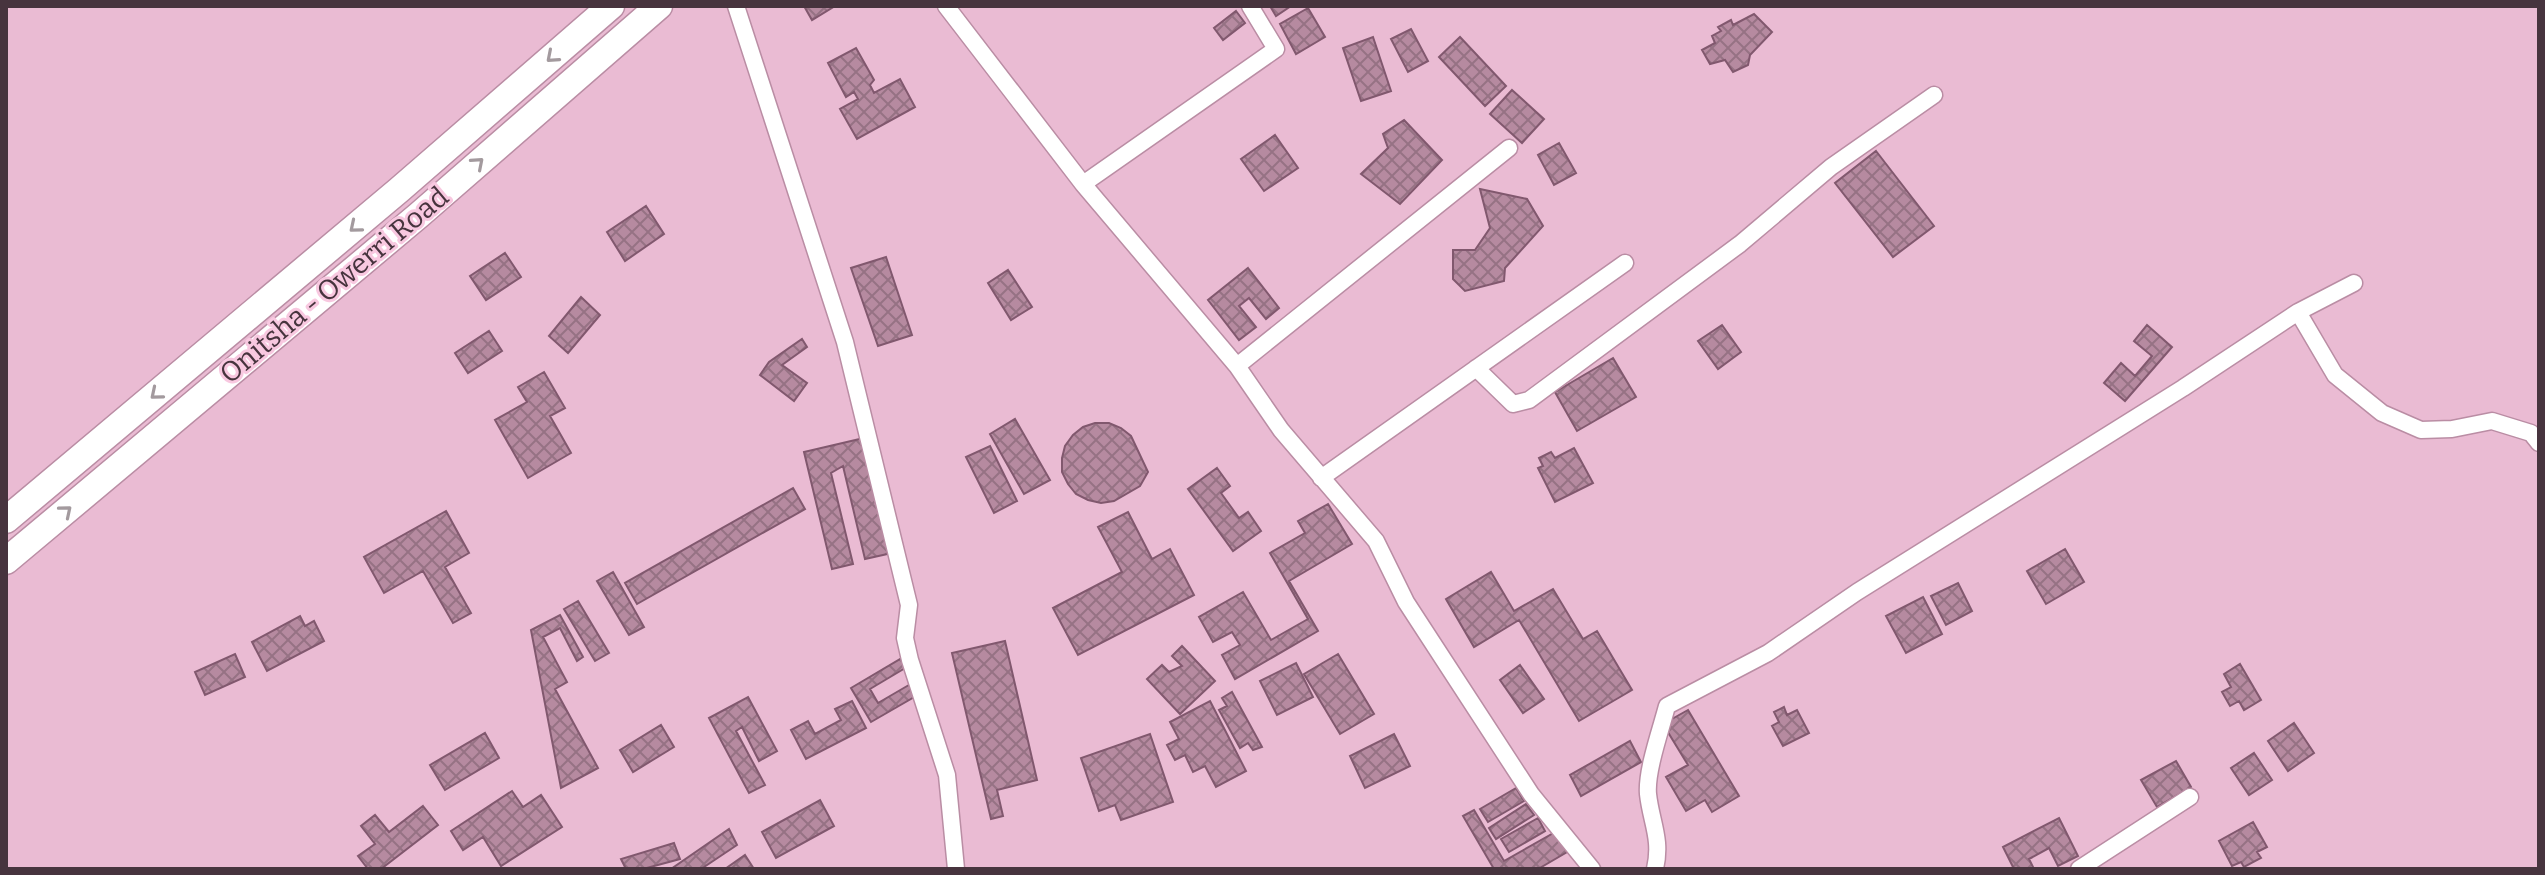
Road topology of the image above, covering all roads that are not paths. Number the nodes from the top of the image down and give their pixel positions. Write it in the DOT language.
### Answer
graph roads {
  1 [pos="611,6"];
  2 [pos="659,6"];
  3 [pos="736,6"];
  4 [pos="946,6"];
  5 [pos="1250,6"];
  6 [pos="1934,95"];
  7 [pos="1509,148"];
  8 [pos="1083,184"];
  9 [pos="1625,263"];
  10 [pos="2354,283"];
  11 [pos="2298,312"];
  12 [pos="1237,366"];
  13 [pos="1476,368"];
  14 [pos="2539,443"];
  15 [pos="1321,478"];
  16 [pos="6,520"];
  17 [pos="6,561"];
  18 [pos="2190,797"];
  19 [pos="2100,863"];
  20 [pos="956,869"];
  21 [pos="1592,869"];
  22 [pos="1655,869"];
  23 [pos="2079,869"];
  1 -- 16 [label="highway, Onitsha - Owerri Road, one-way"];
  17 -- 2 [label="highway, Onitsha - Owerri Road, one-way"];
  3 -- 20 [label="street"];
  4 -- 8 [label="street"];
  5 -- 8 [label="street"];
  6 -- 13 [label="street"];
  7 -- 12 [label="street"];
  8 -- 12 [label="street"];
  9 -- 13 [label="street"];
  10 -- 11 [label="street"];
  11 -- 14 [label="street"];
  11 -- 22 [label="street"];
  12 -- 15 [label="street"];
  13 -- 15 [label="street"];
  15 -- 21 [label="street"];
  18 -- 19 [label="street"];
  19 -- 23 [label="street"];
}
